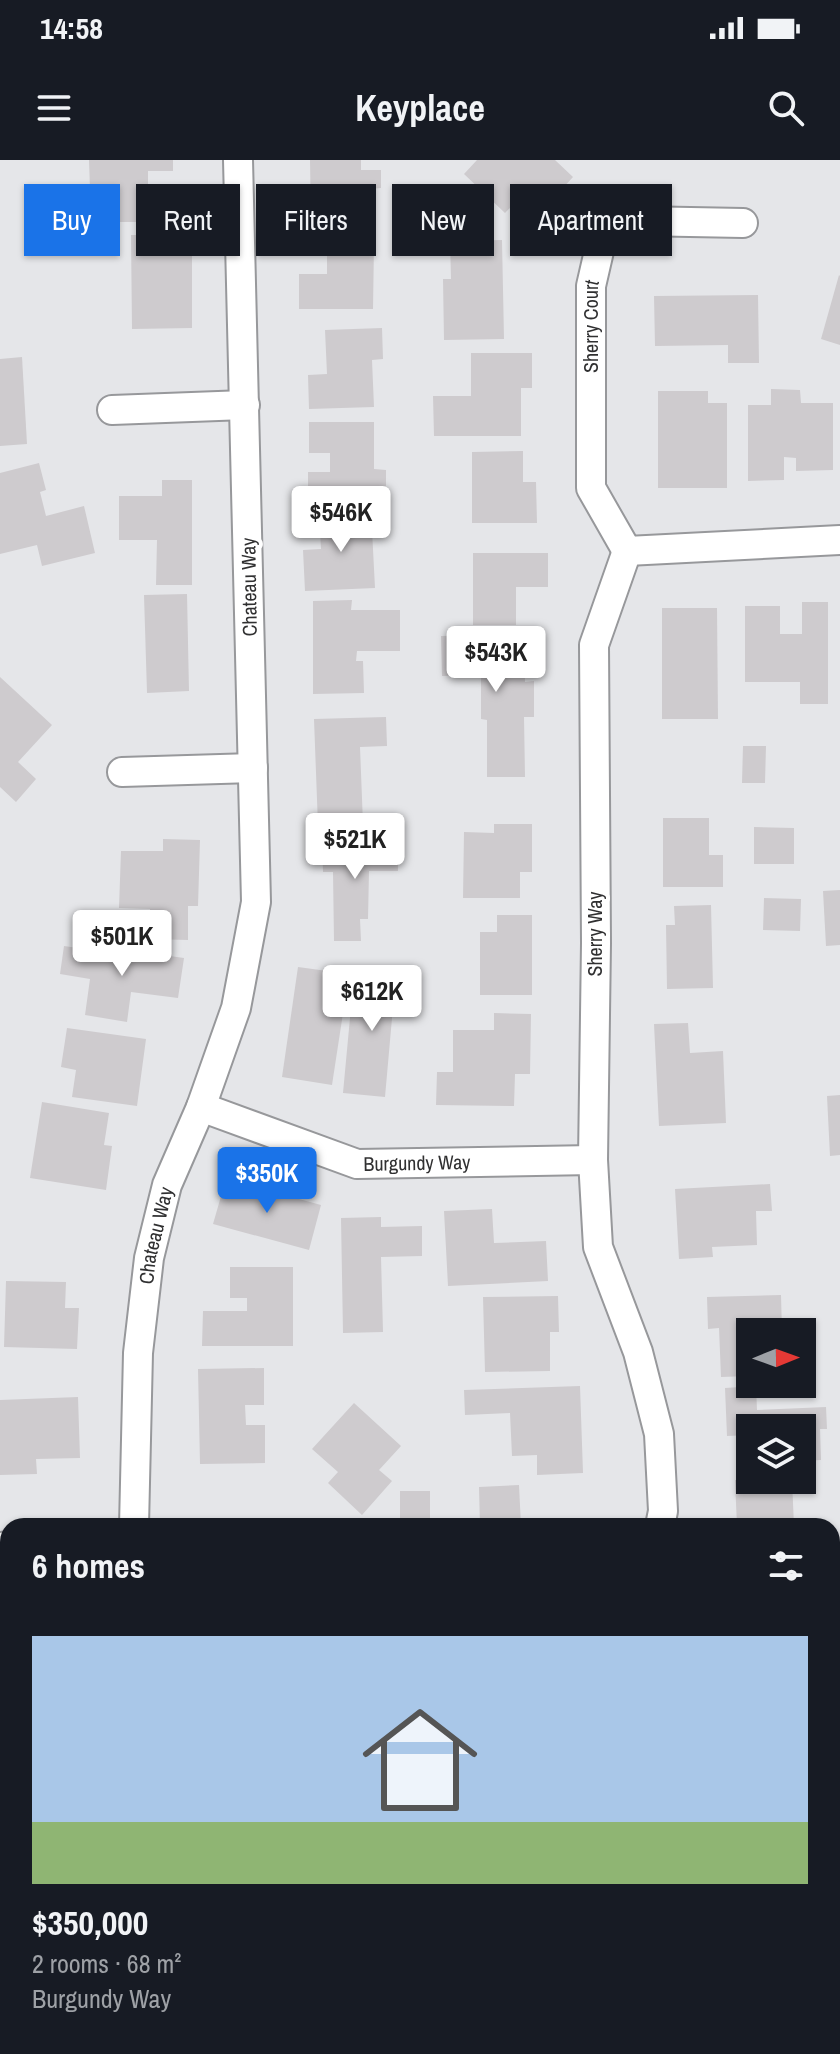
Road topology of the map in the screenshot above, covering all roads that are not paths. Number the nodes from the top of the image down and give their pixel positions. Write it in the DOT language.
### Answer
graph roads {
  1 [pos="238,160"];
  2 [pos="743,223"];
  3 [pos="245,405"];
  4 [pos="112,410"];
  5 [pos="840,540"];
  6 [pos="627,551"];
  7 [pos="253,768"];
  8 [pos="122,772"];
  9 [pos="201,1107"];
  10 [pos="593,1160"];
  11 [pos="134,1518"];
  12 [pos="662,1518"];
  1 -- 3 [label="street, Chateau Way"];
  2 -- 6 [label="street, Sherry Court"];
  3 -- 4 [label="street"];
  3 -- 7 [label="street, Chateau Way"];
  5 -- 6 [label="street"];
  6 -- 10 [label="street, Sherry Way"];
  7 -- 8 [label="street"];
  7 -- 9 [label="street, Chateau Way"];
  9 -- 10 [label="street, Burgundy Way"];
  9 -- 11 [label="street, Chateau Way"];
  10 -- 12 [label="street, Sherry Way"];
}
